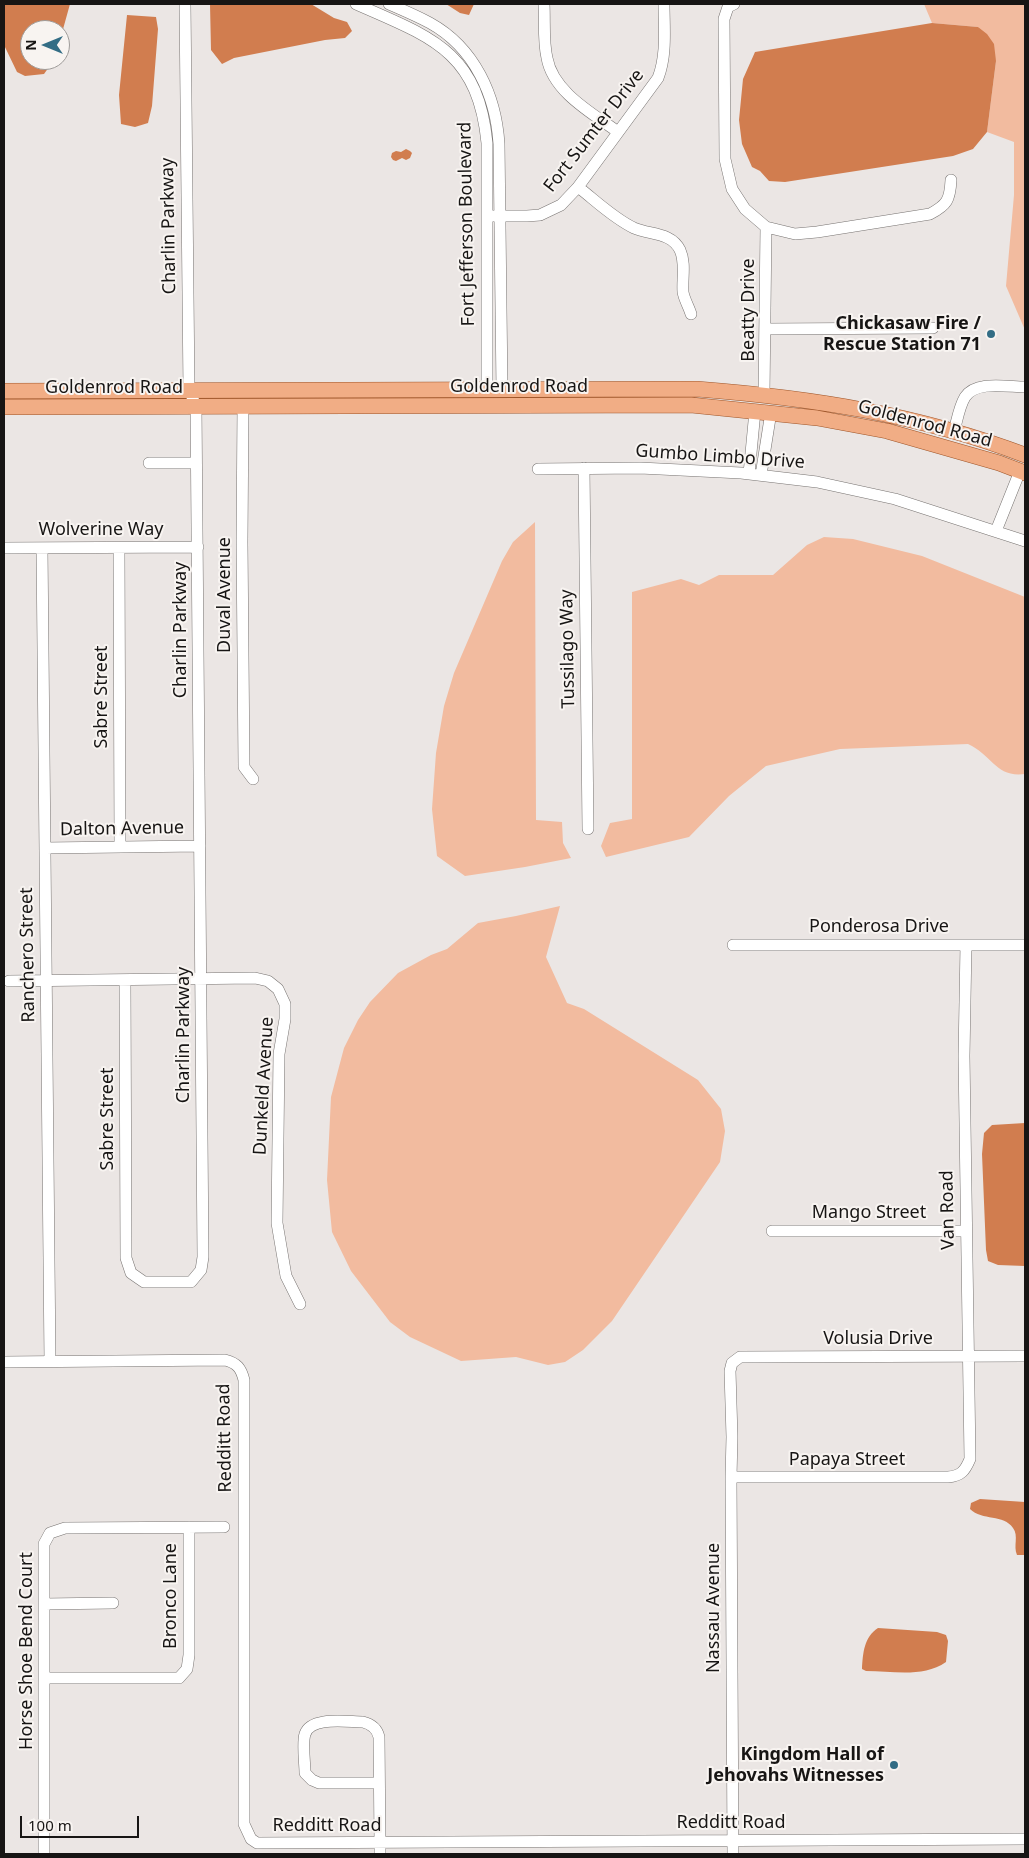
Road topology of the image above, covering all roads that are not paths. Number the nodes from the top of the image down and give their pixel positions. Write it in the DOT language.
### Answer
graph roads {
  1 [pos="185,4"];
  2 [pos="356,4"];
  3 [pos="389,4"];
  4 [pos="544,4"];
  5 [pos="664,4"];
  6 [pos="734,4"];
  7 [pos="618,132"];
  8 [pos="951,180"];
  9 [pos="578,187"];
  10 [pos="486,216"];
  11 [pos="500,216"];
  12 [pos="766,227"];
  13 [pos="691,314"];
  14 [pos="766,328"];
  15 [pos="933,328"];
  16 [pos="1025,386"];
  17 [pos="645,388"];
  18 [pos="494,389"];
  19 [pos="188,390"];
  20 [pos="4,391"];
  21 [pos="764,394"];
  22 [pos="196,406"];
  23 [pos="243,406"];
  24 [pos="460,406"];
  25 [pos="495,406"];
  26 [pos="4,407"];
  27 [pos="755,411"];
  28 [pos="771,412"];
  29 [pos="954,431"];
  30 [pos="752,448"];
  31 [pos="766,449"];
  32 [pos="1025,455"];
  33 [pos="196,462"];
  34 [pos="149,463"];
  35 [pos="538,468"];
  36 [pos="584,468"];
  37 [pos="1023,472"];
  38 [pos="749,474"];
  39 [pos="761,475"];
  40 [pos="996,531"];
  41 [pos="1025,541"];
  42 [pos="198,547"];
  43 [pos="4,548"];
  44 [pos="42,548"];
  45 [pos="119,548"];
  46 [pos="253,779"];
  47 [pos="588,829"];
  48 [pos="200,846"];
  49 [pos="120,847"];
  50 [pos="45,848"];
  51 [pos="733,945"];
  52 [pos="966,945"];
  53 [pos="1025,945"];
  54 [pos="125,980"];
  55 [pos="201,980"];
  56 [pos="9,981"];
  57 [pos="46,981"];
  58 [pos="772,1231"];
  59 [pos="966,1231"];
  60 [pos="126,1258"];
  61 [pos="300,1304"];
  62 [pos="968,1356"];
  63 [pos="1025,1356"];
  64 [pos="50,1361"];
  65 [pos="4,1362"];
  66 [pos="732,1363"];
  67 [pos="962,1473"];
  68 [pos="731,1477"];
  69 [pos="188,1527"];
  70 [pos="224,1527"];
  71 [pos="113,1603"];
  72 [pos="44,1604"];
  73 [pos="44,1678"];
  74 [pos="380,1783"];
  75 [pos="1025,1840"];
  76 [pos="733,1841"];
  77 [pos="380,1849"];
  78 [pos="44,1854"];
  79 [pos="733,1854"];
  1 -- 19 [label="street, Charlin Parkway"];
  2 -- 10 [label="street, Fort Jefferson Boulevard"];
  3 -- 11 [label="street, Fort Jefferson Boulevard"];
  4 -- 7 [label="street"];
  5 -- 7 [label="street, Fort Sumter Drive"];
  6 -- 12 [label="street"];
  7 -- 9 [label="street, Fort Sumter Drive"];
  8 -- 12 [label="street"];
  9 -- 11 [label="street, Fort Sumter Drive"];
  9 -- 13 [label="street"];
  10 -- 11 [label="street, Fort Sumter Drive"];
  10 -- 18 [label="street, Fort Jefferson Boulevard"];
  11 -- 18 [label="street, Fort Jefferson Boulevard"];
  12 -- 14 [label="street, Beatty Drive"];
  14 -- 15 [label="street"];
  14 -- 21 [label="street, Beatty Drive"];
  16 -- 29 [label="street"];
  17 -- 18 [label="main road, Goldenrod Road"];
  17 -- 21 [label="main road, Goldenrod Road"];
  17 -- 25 [label="main road"];
  18 -- 19 [label="main road, Goldenrod Road"];
  18 -- 24 [label="main road"];
  19 -- 20 [label="main road, Goldenrod Road"];
  19 -- 22 [label="street, Charlin Parkway"];
  21 -- 29 [label="main road, Goldenrod Road"];
  22 -- 23 [label="main road, Goldenrod Road"];
  22 -- 26 [label="main road, Goldenrod Road"];
  22 -- 33 [label="street, Charlin Parkway"];
  23 -- 24 [label="main road, Goldenrod Road"];
  23 -- 46 [label="street, Duval Avenue"];
  24 -- 25 [label="main road, Goldenrod Road"];
  25 -- 27 [label="main road, Goldenrod Road"];
  27 -- 28 [label="main road, Goldenrod Road"];
  27 -- 30 [label="street"];
  28 -- 31 [label="street"];
  28 -- 37 [label="main road, Goldenrod Road"];
  29 -- 32 [label="main road, Goldenrod Road"];
  30 -- 31 [label="street"];
  30 -- 38 [label="street"];
  31 -- 39 [label="street"];
  33 -- 34 [label="street"];
  33 -- 42 [label="street, Charlin Parkway"];
  35 -- 36 [label="street, Gumbo Limbo Drive"];
  36 -- 38 [label="street, Gumbo Limbo Drive"];
  36 -- 47 [label="street, Tussilago Way"];
  37 -- 40 [label="street"];
  38 -- 39 [label="street, Gumbo Limbo Drive"];
  39 -- 40 [label="street, Gumbo Limbo Drive"];
  40 -- 41 [label="street, Gumbo Limbo Drive"];
  42 -- 45 [label="street, Wolverine Way"];
  42 -- 48 [label="street, Charlin Parkway"];
  43 -- 44 [label="street, Wolverine Way"];
  44 -- 45 [label="street, Wolverine Way"];
  44 -- 50 [label="street, Ranchero Street"];
  45 -- 49 [label="street, Sabre Street"];
  48 -- 49 [label="street, Dalton Avenue"];
  48 -- 55 [label="street, Charlin Parkway"];
  49 -- 50 [label="street, Dalton Avenue"];
  50 -- 57 [label="street, Ranchero Street"];
  51 -- 52 [label="street, Ponderosa Drive"];
  52 -- 53 [label="street, Ponderosa Drive"];
  52 -- 59 [label="street, Van Road"];
  54 -- 55 [label="street, Dunkeld Avenue"];
  54 -- 57 [label="street, Dunkeld Avenue"];
  54 -- 60 [label="street, Sabre Street"];
  55 -- 60 [label="street, Charlin Parkway"];
  55 -- 61 [label="street, Dunkeld Avenue"];
  56 -- 57 [label="street, Dunkeld Avenue"];
  57 -- 64 [label="street, Ranchero Street"];
  58 -- 59 [label="street, Mango Street"];
  59 -- 62 [label="street, Van Road"];
  62 -- 63 [label="street, Volusia Drive"];
  62 -- 66 [label="street, Volusia Drive"];
  62 -- 67 [label="street, Van Road"];
  64 -- 65 [label="street, Redditt Road"];
  64 -- 77 [label="street, Redditt Road"];
  66 -- 68 [label="street, Nassau Avenue"];
  67 -- 68 [label="street, Papaya Street"];
  68 -- 76 [label="street, Nassau Avenue"];
  69 -- 70 [label="street, Horse Shoe Bend Court"];
  69 -- 72 [label="street, Horse Shoe Bend Court"];
  69 -- 73 [label="street, Bronco Lane"];
  71 -- 72 [label="street"];
  72 -- 73 [label="street, Horse Shoe Bend Court"];
  73 -- 78 [label="street, Horse Shoe Bend Court"];
  74 -- 74 [label="street"];
  74 -- 77 [label="street"];
  75 -- 76 [label="street, Redditt Road"];
  76 -- 77 [label="street, Redditt Road"];
  76 -- 79 [label="street, Nassau Avenue"];
}
